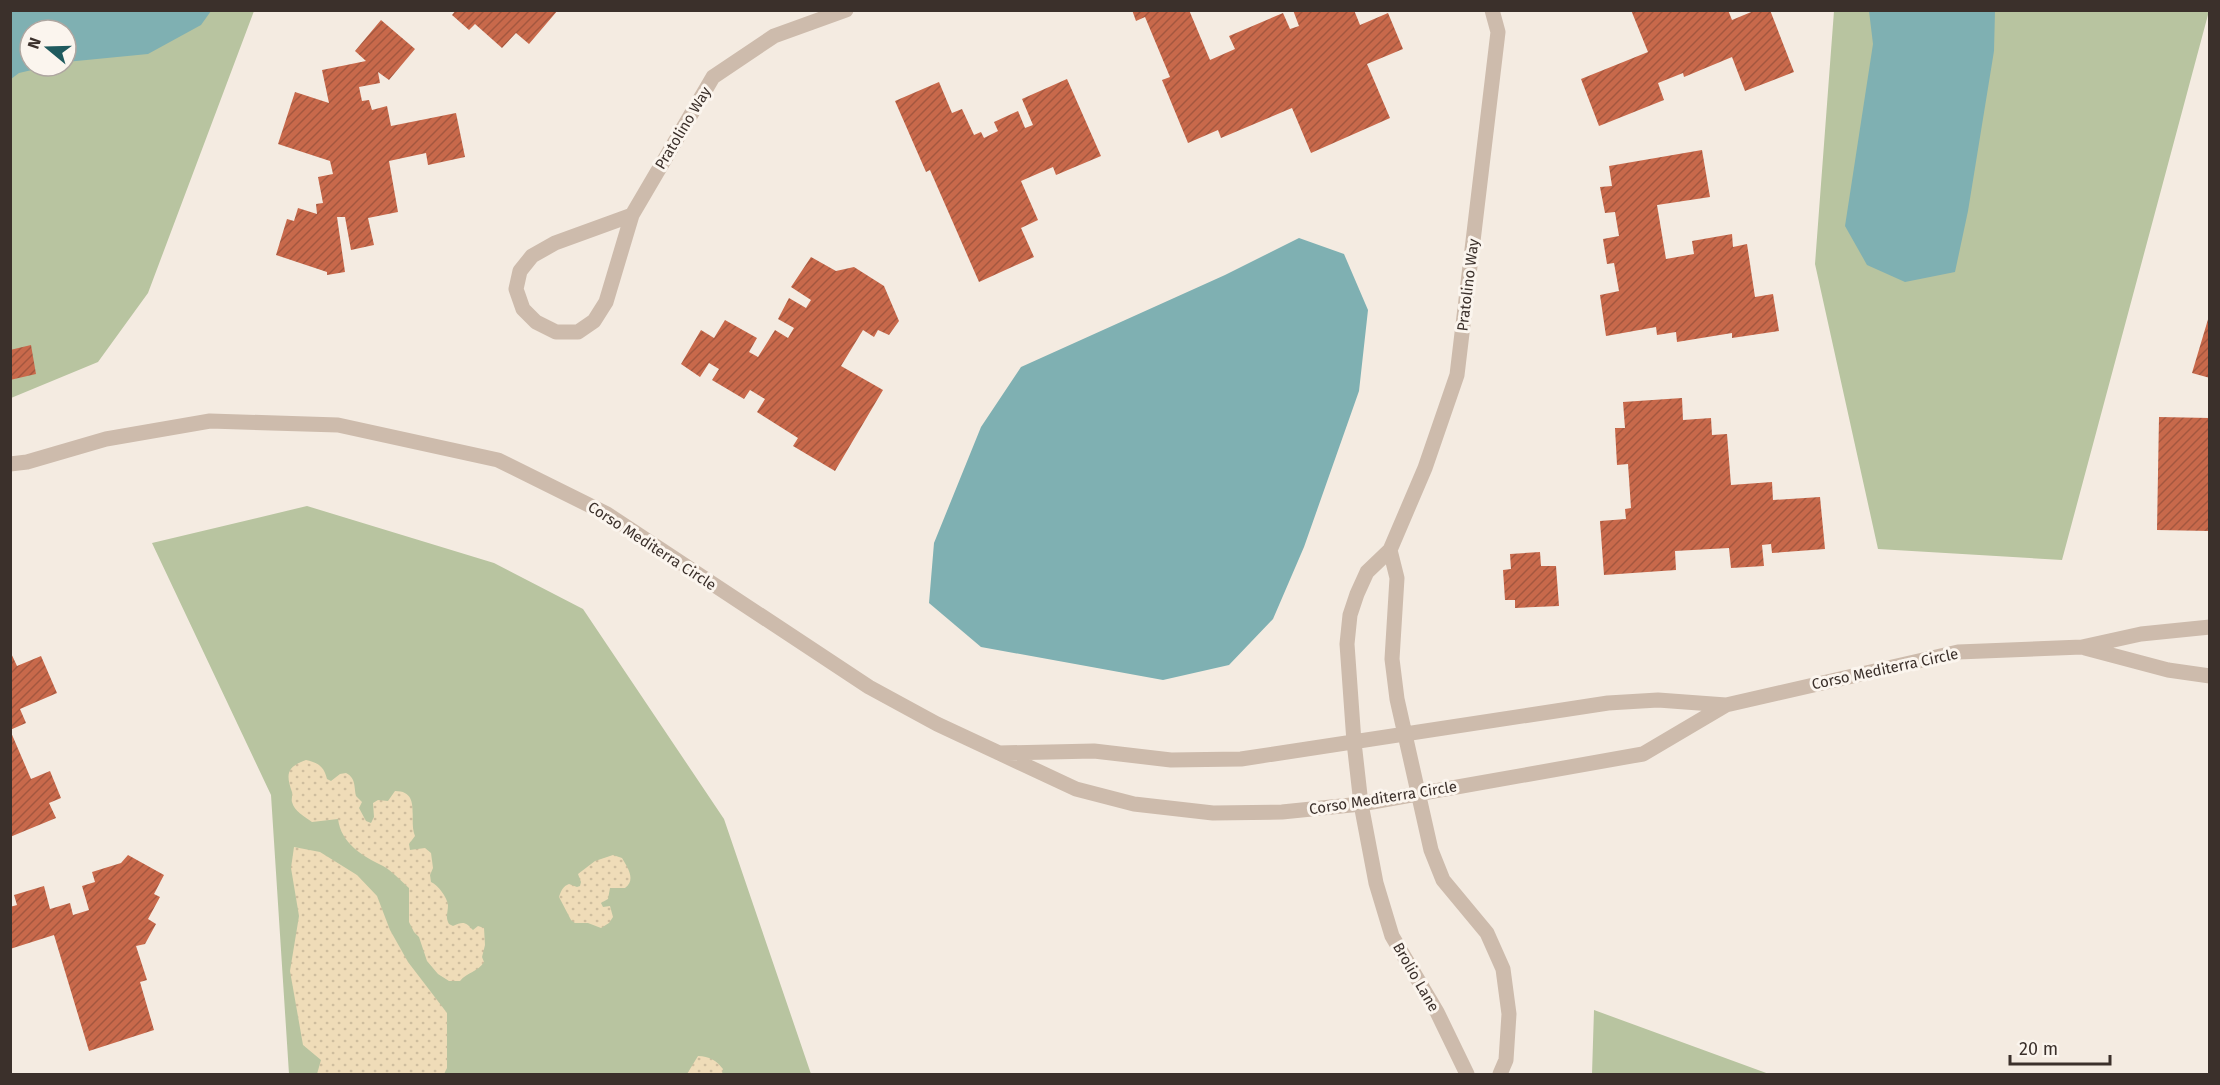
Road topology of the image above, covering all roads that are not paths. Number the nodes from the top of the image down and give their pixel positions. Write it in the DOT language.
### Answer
graph roads {
  1 [pos="846,10"];
  2 [pos="1492,10"];
  3 [pos="632,215"];
  4 [pos="27,462"];
  5 [pos="10,464"];
  6 [pos="10,476"];
  7 [pos="1390,550"];
  8 [pos="2210,627"];
  9 [pos="2082,647"];
  10 [pos="2210,676"];
  11 [pos="1726,705"];
  12 [pos="1405,734"];
  13 [pos="1354,742"];
  14 [pos="999,753"];
  15 [pos="1418,793"];
  16 [pos="1361,804"];
  17 [pos="1467,1074"];
  18 [pos="1500,1074"];
  1 -- 3 [label="street, Pratolino Way"];
  2 -- 7 [label="street, Pratolino Way"];
  3 -- 3 [label="street, Pratolino Way"];
  4 -- 5 [label="street, Corso Mediterra Circle"];
  4 -- 6 [label="street, Corso Mediterra Circle"];
  4 -- 14 [label="street, Corso Mediterra Circle"];
  7 -- 12 [label="street"];
  7 -- 13 [label="street, Pratolino Way"];
  8 -- 9 [label="street, Corso Mediterra Circle"];
  9 -- 10 [label="street, Corso Mediterra Circle"];
  9 -- 11 [label="street, Corso Mediterra Circle"];
  11 -- 12 [label="street, Corso Mediterra Circle"];
  11 -- 15 [label="street, Corso Mediterra Circle"];
  12 -- 13 [label="street, Corso Mediterra Circle"];
  12 -- 15 [label="street"];
  13 -- 14 [label="street, Corso Mediterra Circle"];
  13 -- 16 [label="street, Brolio Lane"];
  14 -- 16 [label="street, Corso Mediterra Circle"];
  15 -- 16 [label="street, Corso Mediterra Circle"];
  15 -- 18 [label="street"];
  16 -- 17 [label="street, Brolio Lane"];
}
